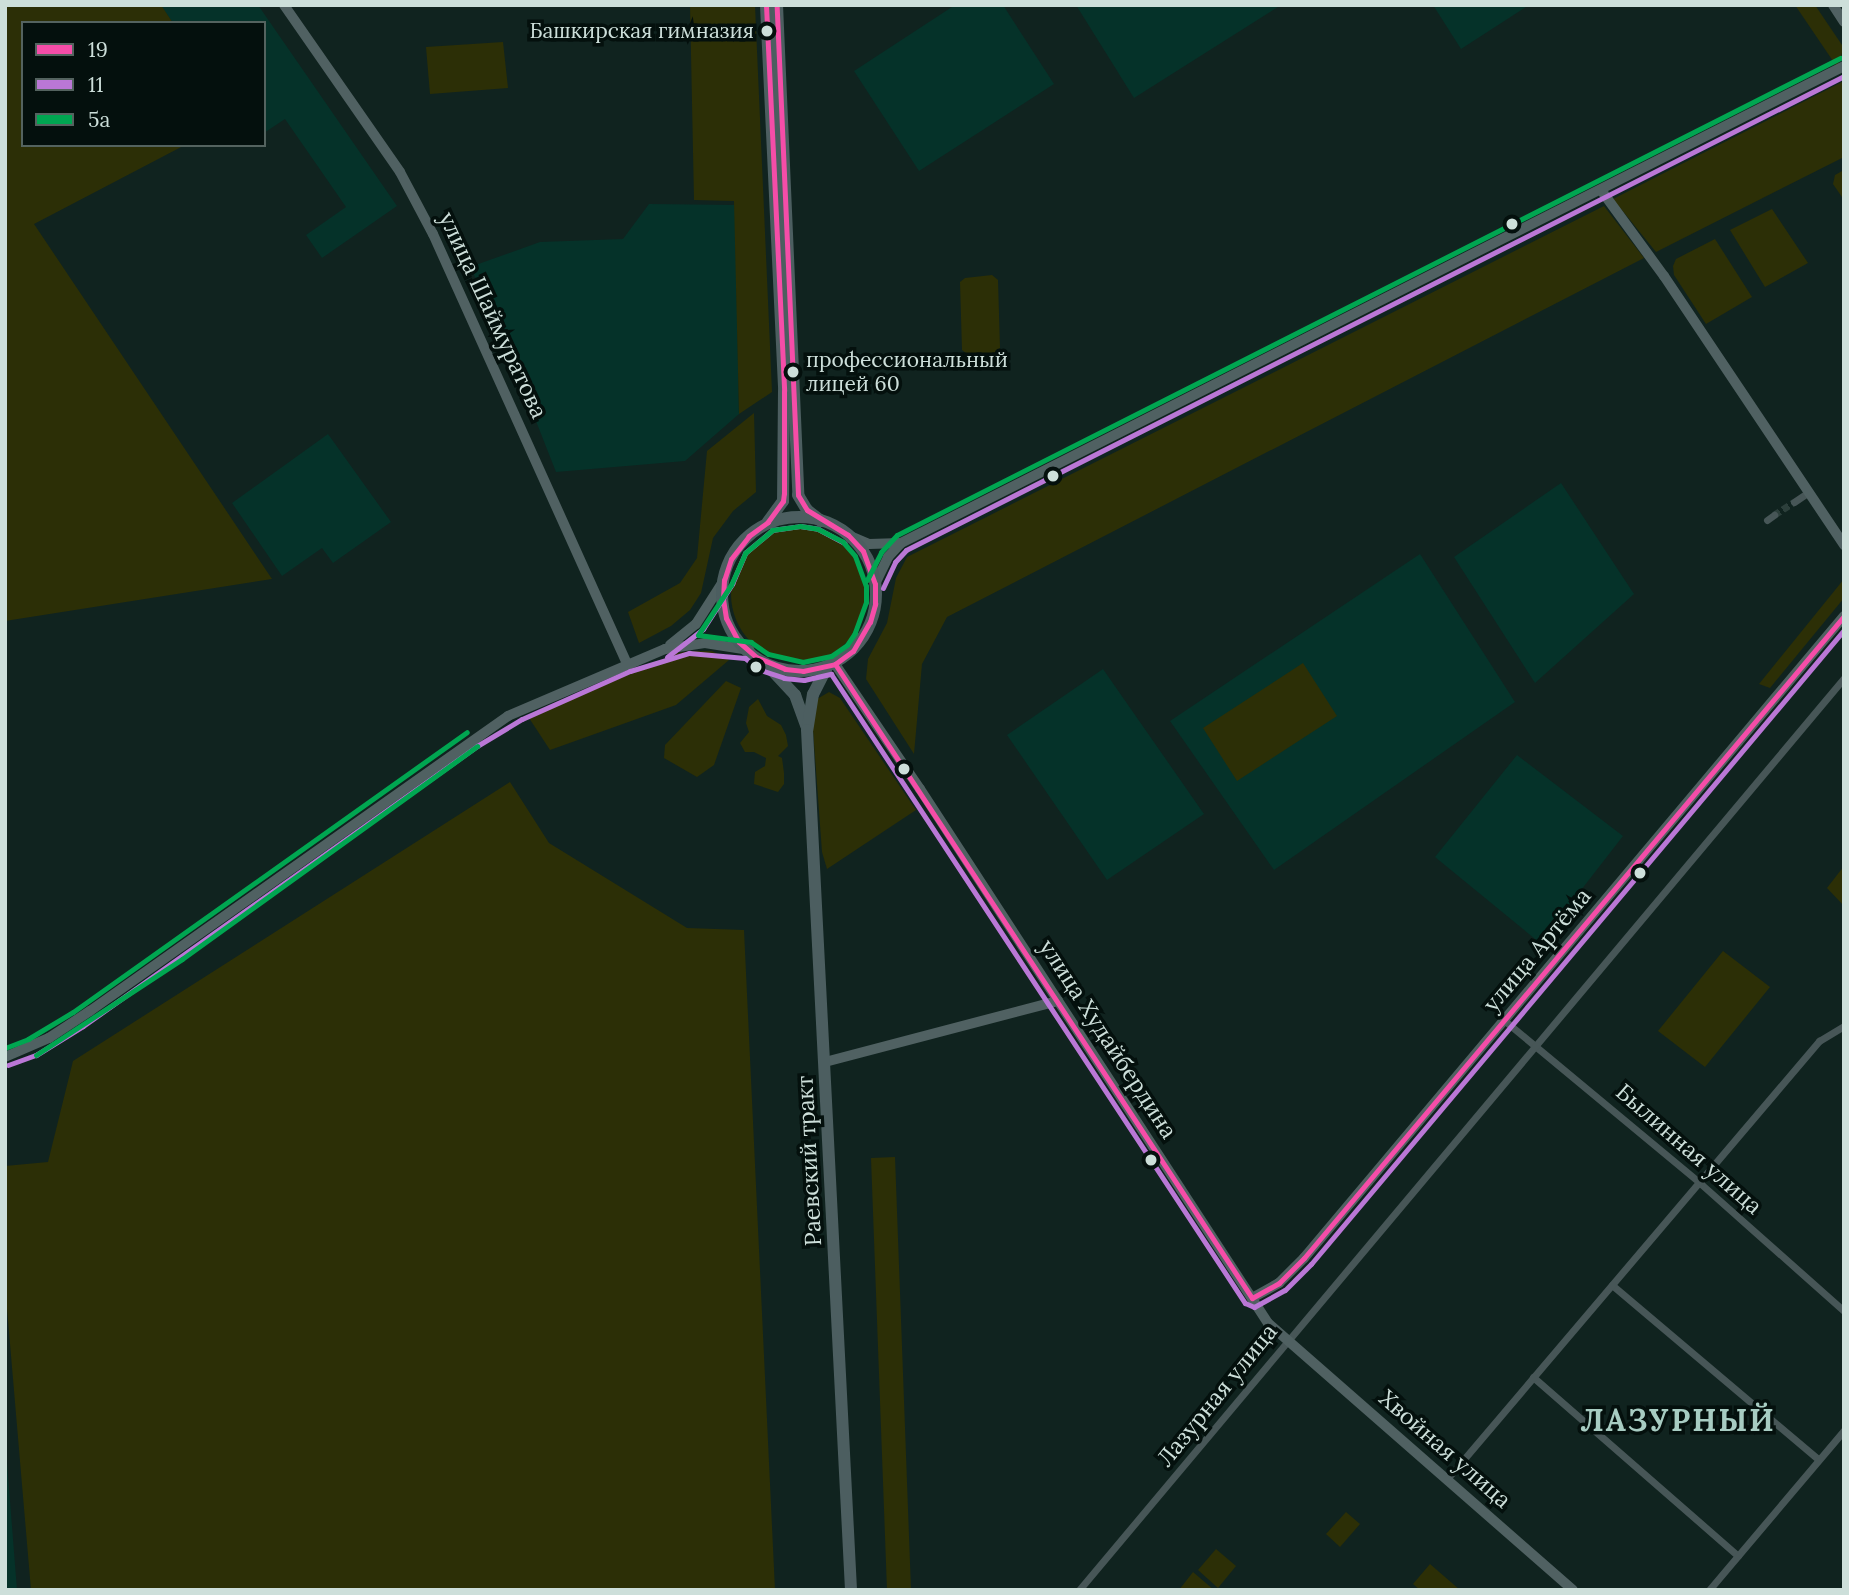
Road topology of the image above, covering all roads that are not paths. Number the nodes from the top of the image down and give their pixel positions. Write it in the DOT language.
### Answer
graph roads {
  1 [pos="284,5"];
  2 [pos="766,5"];
  3 [pos="777,5"];
  4 [pos="1833,5"];
  5 [pos="1844,22"];
  6 [pos="1844,66"];
  7 [pos="1601,190"];
  8 [pos="1809,492"];
  9 [pos="1794,502"];
  10 [pos="821,521"];
  11 [pos="768,523"];
  12 [pos="848,535"];
  13 [pos="901,543"];
  14 [pos="1844,544"];
  15 [pos="724,580"];
  16 [pos="875,584"];
  17 [pos="1844,617"];
  18 [pos="665,649"];
  19 [pos="749,650"];
  20 [pos="764,662"];
  21 [pos="627,663"];
  22 [pos="831,665"];
  23 [pos="1844,678"];
  24 [pos="807,730"];
  25 [pos="1058,1002"];
  26 [pos="1505,1021"];
  27 [pos="1844,1026"];
  28 [pos="1535,1044"];
  29 [pos="5,1057"];
  30 [pos="825,1062"];
  31 [pos="1701,1184"];
  32 [pos="1612,1285"];
  33 [pos="1252,1298"];
  34 [pos="1844,1311"];
  35 [pos="1287,1341"];
  36 [pos="1533,1377"];
  37 [pos="1844,1430"];
  38 [pos="1818,1460"];
  39 [pos="1447,1479"];
  40 [pos="1738,1556"];
  41 [pos="851,1590"];
  42 [pos="1079,1590"];
  43 [pos="1573,1590"];
  44 [pos="1709,1590"];
  1 -- 21 [label="main road, улица Шаймуратова"];
  2 -- 11 [label="main road"];
  3 -- 10 [label="main road"];
  4 -- 5 [label="main road"];
  6 -- 7 [label="main road"];
  7 -- 8 [label="main road"];
  7 -- 13 [label="main road"];
  8 -- 9 [label="street"];
  8 -- 14 [label="main road"];
  10 -- 11 [label="main road"];
  10 -- 12 [label="main road"];
  11 -- 15 [label="main road"];
  12 -- 13 [label="main road"];
  12 -- 16 [label="main road"];
  13 -- 16 [label="main road"];
  15 -- 18 [label="main road"];
  15 -- 19 [label="main road"];
  16 -- 22 [label="main road"];
  17 -- 26 [label="main road, улица Артёма"];
  18 -- 19 [label="main road"];
  18 -- 21 [label="main road"];
  19 -- 20 [label="main road"];
  20 -- 22 [label="main road"];
  20 -- 24 [label="main road, Раевский тракт"];
  21 -- 29 [label="main road"];
  22 -- 24 [label="main road, Раевский тракт"];
  22 -- 25 [label="main road, улица Худайбердина"];
  23 -- 28 [label="street, Лазурная улица"];
  24 -- 30 [label="main road, Раевский тракт"];
  25 -- 30 [label="main road"];
  25 -- 33 [label="main road, улица Худайбердина"];
  26 -- 28 [label="street, Былинная улица"];
  26 -- 33 [label="main road, улица Артёма"];
  27 -- 31 [label="street"];
  28 -- 31 [label="street, Былинная улица"];
  28 -- 35 [label="street, Лазурная улица"];
  30 -- 41 [label="main road, Раевский тракт"];
  31 -- 32 [label="street"];
  31 -- 34 [label="street, Былинная улица"];
  32 -- 36 [label="street"];
  32 -- 38 [label="street"];
  33 -- 35 [label="main road, улица Худайбердина"];
  35 -- 39 [label="main road, Хвойная улица"];
  35 -- 42 [label="street, Лазурная улица"];
  36 -- 39 [label="street"];
  36 -- 40 [label="street"];
  37 -- 38 [label="street"];
  38 -- 40 [label="street"];
  39 -- 43 [label="main road, Хвойная улица"];
  40 -- 44 [label="street"];
}
